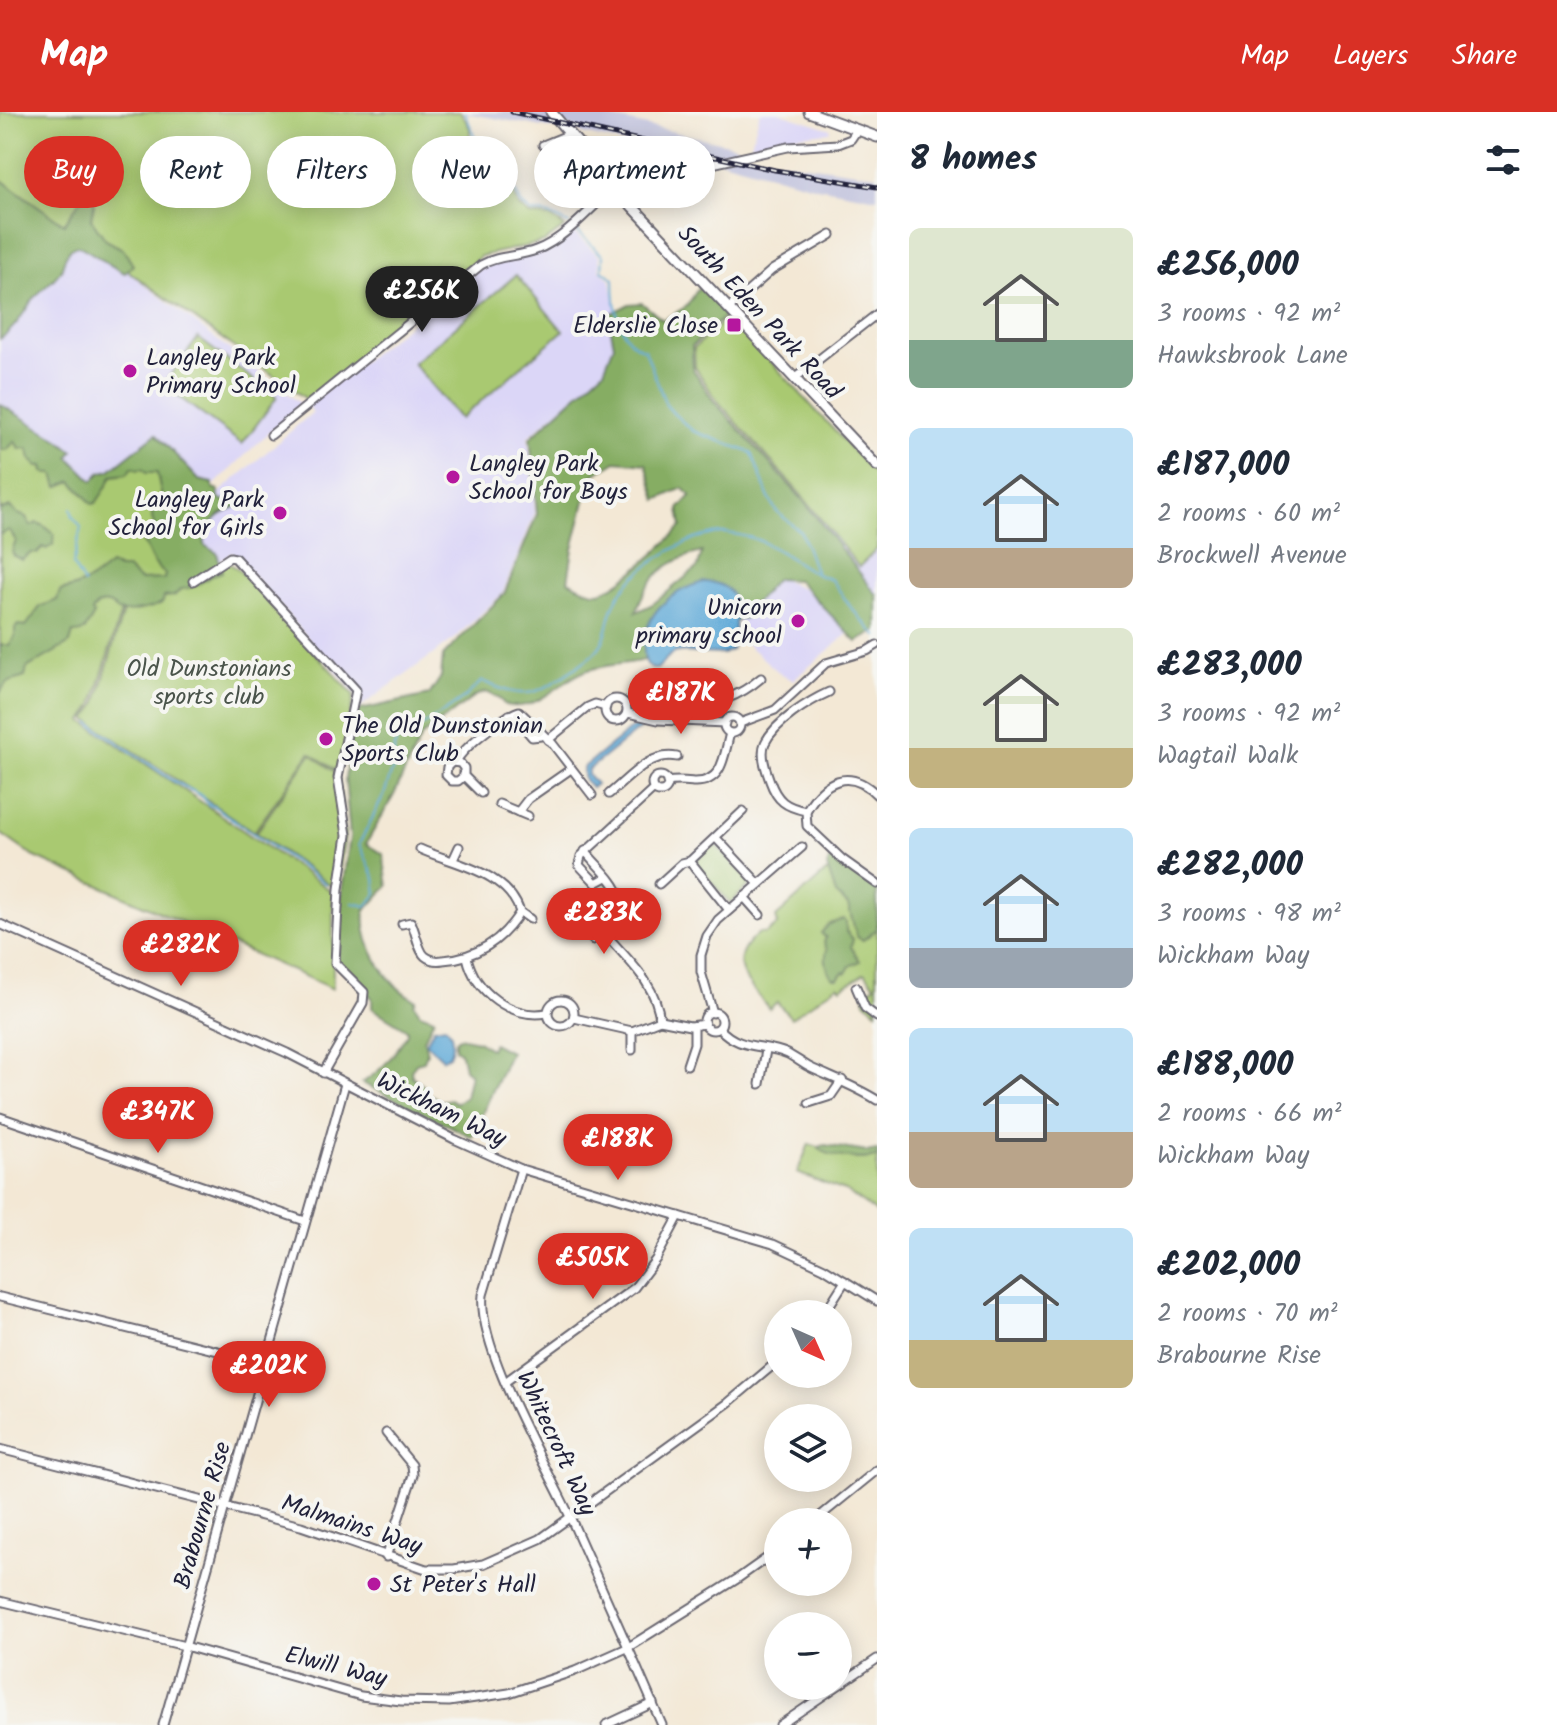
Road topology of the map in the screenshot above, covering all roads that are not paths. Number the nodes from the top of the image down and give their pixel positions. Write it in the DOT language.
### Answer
graph roads {
  1 [pos="551,112"];
  2 [pos="809,112"];
  3 [pos="857,130"];
  4 [pos="570,134"];
  5 [pos="565,136"];
  6 [pos="877,137"];
  7 [pos="715,163"];
  8 [pos="591,208"];
  9 [pos="634,208"];
  10 [pos="831,235"];
  11 [pos="729,308"];
  12 [pos="877,314"];
  13 [pos="795,378"];
  14 [pos="271,435"];
  15 [pos="877,466"];
  16 [pos="193,581"];
  17 [pos="876,645"];
  18 [pos="761,678"];
  19 [pos="829,692"];
  20 [pos="725,700"];
  21 [pos="659,703"];
  22 [pos="606,707"];
  23 [pos="628,713"];
  24 [pos="728,720"];
  25 [pos="740,723"];
  26 [pos="730,733"];
  27 [pos="545,738"];
  28 [pos="677,757"];
  29 [pos="651,761"];
  30 [pos="456,762"];
  31 [pos="571,769"];
  32 [pos="464,776"];
  33 [pos="657,777"];
  34 [pos="667,782"];
  35 [pos="654,789"];
  36 [pos="481,793"];
  37 [pos="609,794"];
  38 [pos="592,795"];
  39 [pos="877,795"];
  40 [pos="499,804"];
  41 [pos="743,811"];
  42 [pos="806,811"];
  43 [pos="518,812"];
  44 [pos="528,816"];
  45 [pos="716,838"];
  46 [pos="459,847"];
  47 [pos="802,847"];
  48 [pos="420,849"];
  49 [pos="585,851"];
  50 [pos="453,860"];
  51 [pos="690,861"];
  52 [pos="608,879"];
  53 [pos="659,884"];
  54 [pos="759,884"];
  55 [pos="877,884"];
  56 [pos="744,897"];
  57 [pos="635,902"];
  58 [pos="622,903"];
  59 [pos="729,910"];
  60 [pos="520,912"];
  61 [pos="760,915"];
  62 [pos="530,919"];
  63 [pos="0,924"];
  64 [pos="402,924"];
  65 [pos="603,931"];
  66 [pos="593,940"];
  67 [pos="467,957"];
  68 [pos="856,987"];
  69 [pos="547,1013"];
  70 [pos="713,1013"];
  71 [pos="877,1017"];
  72 [pos="574,1018"];
  73 [pos="660,1020"];
  74 [pos="705,1024"];
  75 [pos="694,1026"];
  76 [pos="719,1028"];
  77 [pos="632,1031"];
  78 [pos="632,1050"];
  79 [pos="766,1050"];
  80 [pos="687,1065"];
  81 [pos="323,1073"];
  82 [pos="842,1080"];
  83 [pos="345,1084"];
  84 [pos="760,1084"];
  85 [pos="877,1100"];
  86 [pos="809,1103"];
  87 [pos="0,1117"];
  88 [pos="521,1169"];
  89 [pos="679,1216"];
  90 [pos="305,1221"];
  91 [pos="845,1281"];
  92 [pos="0,1297"];
  93 [pos="833,1300"];
  94 [pos="877,1301"];
  95 [pos="266,1363"];
  96 [pos="764,1373"];
  97 [pos="505,1382"];
  98 [pos="386,1433"];
  99 [pos="0,1449"];
  100 [pos="877,1470"];
  101 [pos="226,1505"];
  102 [pos="830,1508"];
  103 [pos="570,1518"];
  104 [pos="386,1557"];
  105 [pos="764,1560"];
  106 [pos="0,1601"];
  107 [pos="185,1646"];
  108 [pos="627,1648"];
  109 [pos="877,1659"];
  110 [pos="653,1703"];
  111 [pos="163,1725"];
  112 [pos="606,1725"];
  113 [pos="662,1725"];
  114 [pos="780,1725"];
  1 -- 4 [label="main road, South Eden Park Road"];
  2 -- 3 [label="main road"];
  3 -- 6 [label="main road"];
  3 -- 7 [label="street"];
  4 -- 5 [label="street"];
  8 -- 14 [label="street"];
  9 -- 11 [label="main road, South Eden Park Road"];
  10 -- 11 [label="street"];
  11 -- 13 [label="main road, South Eden Park Road"];
  12 -- 13 [label="street"];
  13 -- 15 [label="main road, South Eden Park Road"];
  16 -- 81 [label="street"];
  17 -- 25 [label="street"];
  18 -- 20 [label="street"];
  19 -- 42 [label="street"];
  20 -- 21 [label="street"];
  20 -- 24 [label="street"];
  22 -- 23 [label="street"];
  22 -- 23 [label="street"];
  22 -- 27 [label="street"];
  23 -- 24 [label="street"];
  24 -- 25 [label="street"];
  24 -- 26 [label="street"];
  25 -- 26 [label="street"];
  26 -- 34 [label="street"];
  27 -- 30 [label="street"];
  27 -- 31 [label="street"];
  28 -- 29 [label="street"];
  29 -- 33 [label="street"];
  29 -- 37 [label="street"];
  30 -- 32 [label="street"];
  30 -- 32 [label="street"];
  31 -- 38 [label="street"];
  31 -- 43 [label="street"];
  32 -- 36 [label="street"];
  33 -- 34 [label="street"];
  33 -- 35 [label="street"];
  34 -- 35 [label="street"];
  35 -- 49 [label="street"];
  39 -- 42 [label="street"];
  40 -- 43 [label="street"];
  41 -- 45 [label="street"];
  42 -- 55 [label="street"];
  43 -- 44 [label="street"];
  45 -- 51 [label="street"];
  45 -- 54 [label="street"];
  46 -- 50 [label="street"];
  47 -- 54 [label="street"];
  48 -- 50 [label="street"];
  49 -- 52 [label="street"];
  49 -- 52 [label="street"];
  50 -- 60 [label="street"];
  51 -- 53 [label="street"];
  51 -- 59 [label="street"];
  52 -- 58 [label="street"];
  54 -- 56 [label="street"];
  56 -- 59 [label="street"];
  56 -- 61 [label="street"];
  57 -- 58 [label="street"];
  58 -- 65 [label="street"];
  59 -- 70 [label="street"];
  60 -- 62 [label="street"];
  60 -- 67 [label="street"];
  63 -- 81 [label="street, Wickham Way"];
  64 -- 67 [label="street"];
  65 -- 66 [label="street"];
  65 -- 73 [label="street"];
  67 -- 69 [label="street"];
  68 -- 71 [label="street"];
  69 -- 72 [label="street"];
  69 -- 72 [label="street"];
  70 -- 74 [label="street"];
  70 -- 76 [label="street"];
  72 -- 77 [label="street"];
  73 -- 75 [label="street"];
  73 -- 77 [label="street"];
  74 -- 75 [label="street"];
  74 -- 76 [label="street"];
  75 -- 80 [label="street"];
  76 -- 79 [label="street"];
  77 -- 78 [label="street"];
  79 -- 82 [label="street"];
  79 -- 84 [label="street"];
  81 -- 83 [label="street, Wickham Way"];
  82 -- 85 [label="street"];
  82 -- 86 [label="street"];
  83 -- 88 [label="street, Wickham Way"];
  83 -- 90 [label="street, Brabourne Rise"];
  87 -- 90 [label="street"];
  88 -- 89 [label="street, Wickham Way"];
  88 -- 97 [label="street, Whitecroft Way"];
  89 -- 91 [label="street, Wickham Way"];
  89 -- 97 [label="street"];
  90 -- 95 [label="street, Brabourne Rise"];
  91 -- 93 [label="street"];
  91 -- 94 [label="street, Wickham Way"];
  92 -- 95 [label="street"];
  95 -- 101 [label="street, Brabourne Rise"];
  96 -- 103 [label="street, Malmains Way"];
  97 -- 103 [label="street, Whitecroft Way"];
  98 -- 104 [label="street"];
  99 -- 101 [label="street, Malmains Way"];
  100 -- 102 [label="street"];
  101 -- 104 [label="street, Malmains Way"];
  101 -- 107 [label="street, Brabourne Rise"];
  103 -- 104 [label="street, Malmains Way"];
  103 -- 108 [label="street, Whitecroft Way"];
  105 -- 108 [label="street, Elwill Way"];
  106 -- 107 [label="street, Elwill Way"];
  107 -- 108 [label="street, Elwill Way"];
  107 -- 111 [label="street, Brabourne Rise"];
  108 -- 110 [label="street, Whitecroft Way"];
  109 -- 114 [label="street"];
  110 -- 112 [label="street"];
  110 -- 113 [label="street, Whitecroft Way"];
}
